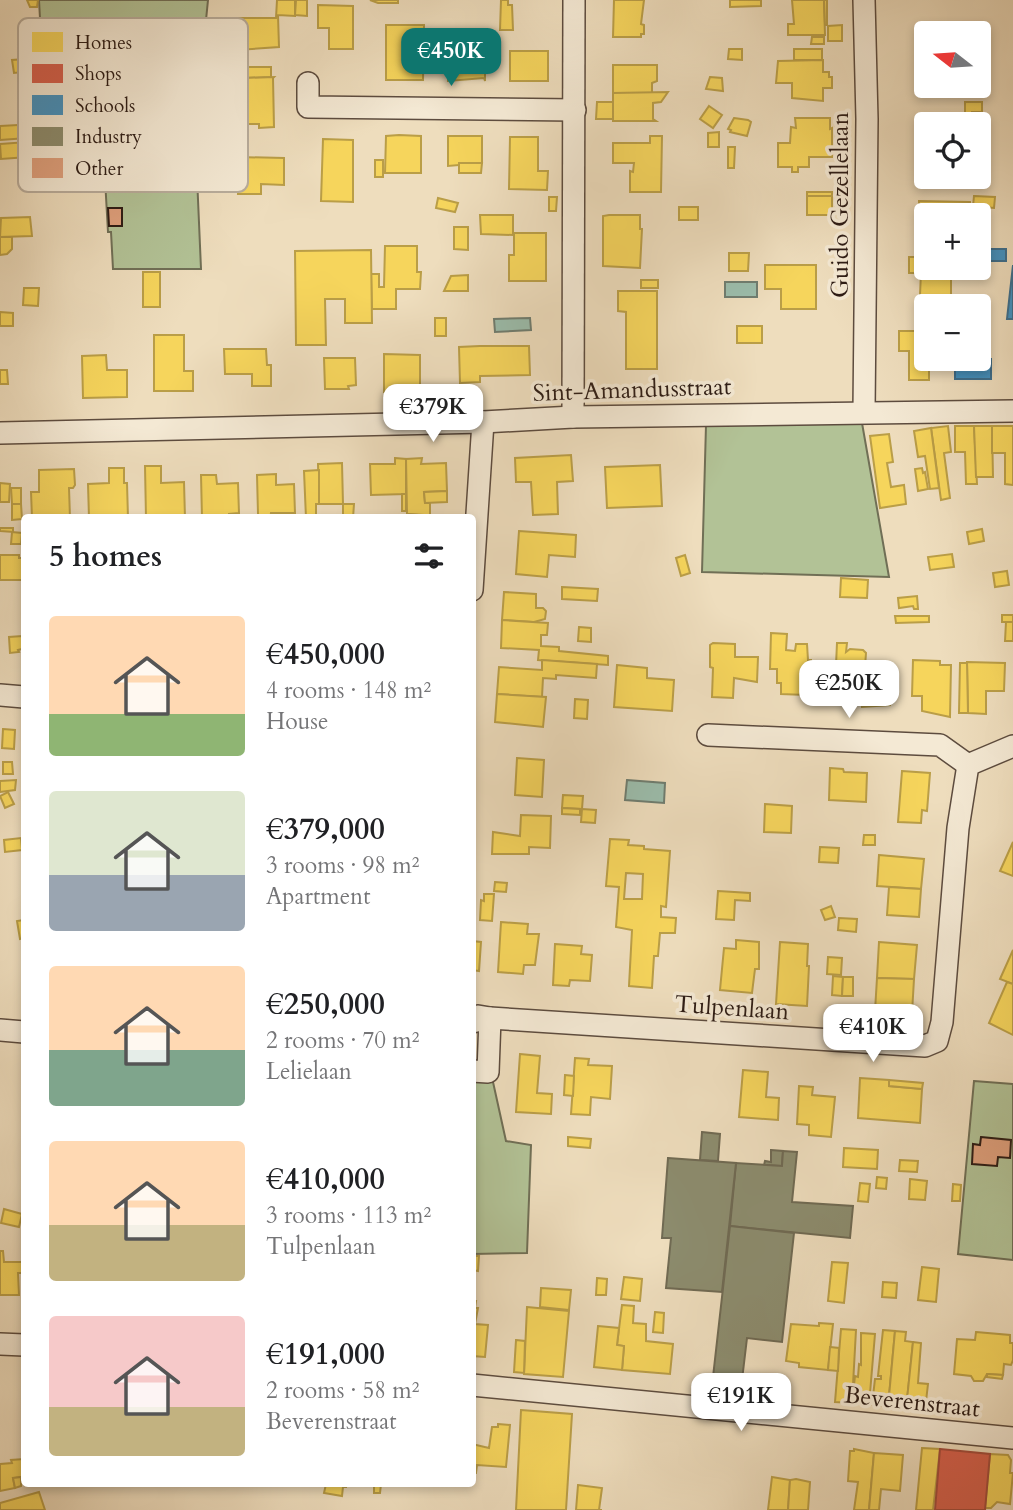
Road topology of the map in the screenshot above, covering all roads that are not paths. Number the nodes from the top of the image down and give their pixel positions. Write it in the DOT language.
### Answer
graph roads {
  1 [pos="574,0"];
  2 [pos="864,0"];
  3 [pos="308,83"];
  4 [pos="575,110"];
  5 [pos="864,411"];
  6 [pos="1013,411"];
  7 [pos="573,417"];
  8 [pos="483,422"];
  9 [pos="0,432"];
  10 [pos="476,529"];
  11 [pos="0,695"];
  12 [pos="21,697"];
  13 [pos="708,735"];
  14 [pos="1013,746"];
  15 [pos="968,765"];
  16 [pos="478,1018"];
  17 [pos="0,1030"];
  18 [pos="21,1032"];
  19 [pos="476,1071"];
  20 [pos="0,1345"];
  21 [pos="21,1345"];
  22 [pos="476,1385"];
  23 [pos="1013,1438"];
  1 -- 4 [label="street"];
  2 -- 5 [label="street, Guido Gezellelaan"];
  3 -- 4 [label="street"];
  4 -- 7 [label="street"];
  5 -- 6 [label="street, Sint-Amandusstraat"];
  5 -- 7 [label="street, Sint-Amandusstraat"];
  7 -- 8 [label="street, Sint-Amandusstraat"];
  8 -- 9 [label="street, Sint-Amandusstraat"];
  8 -- 10 [label="street"];
  11 -- 12 [label="street"];
  13 -- 15 [label="street"];
  14 -- 15 [label="street"];
  15 -- 16 [label="street, Tulpenlaan"];
  16 -- 19 [label="street, Tulpenlaan"];
  17 -- 18 [label="street"];
  20 -- 21 [label="street"];
  22 -- 23 [label="street, Beverenstraat"];
}
